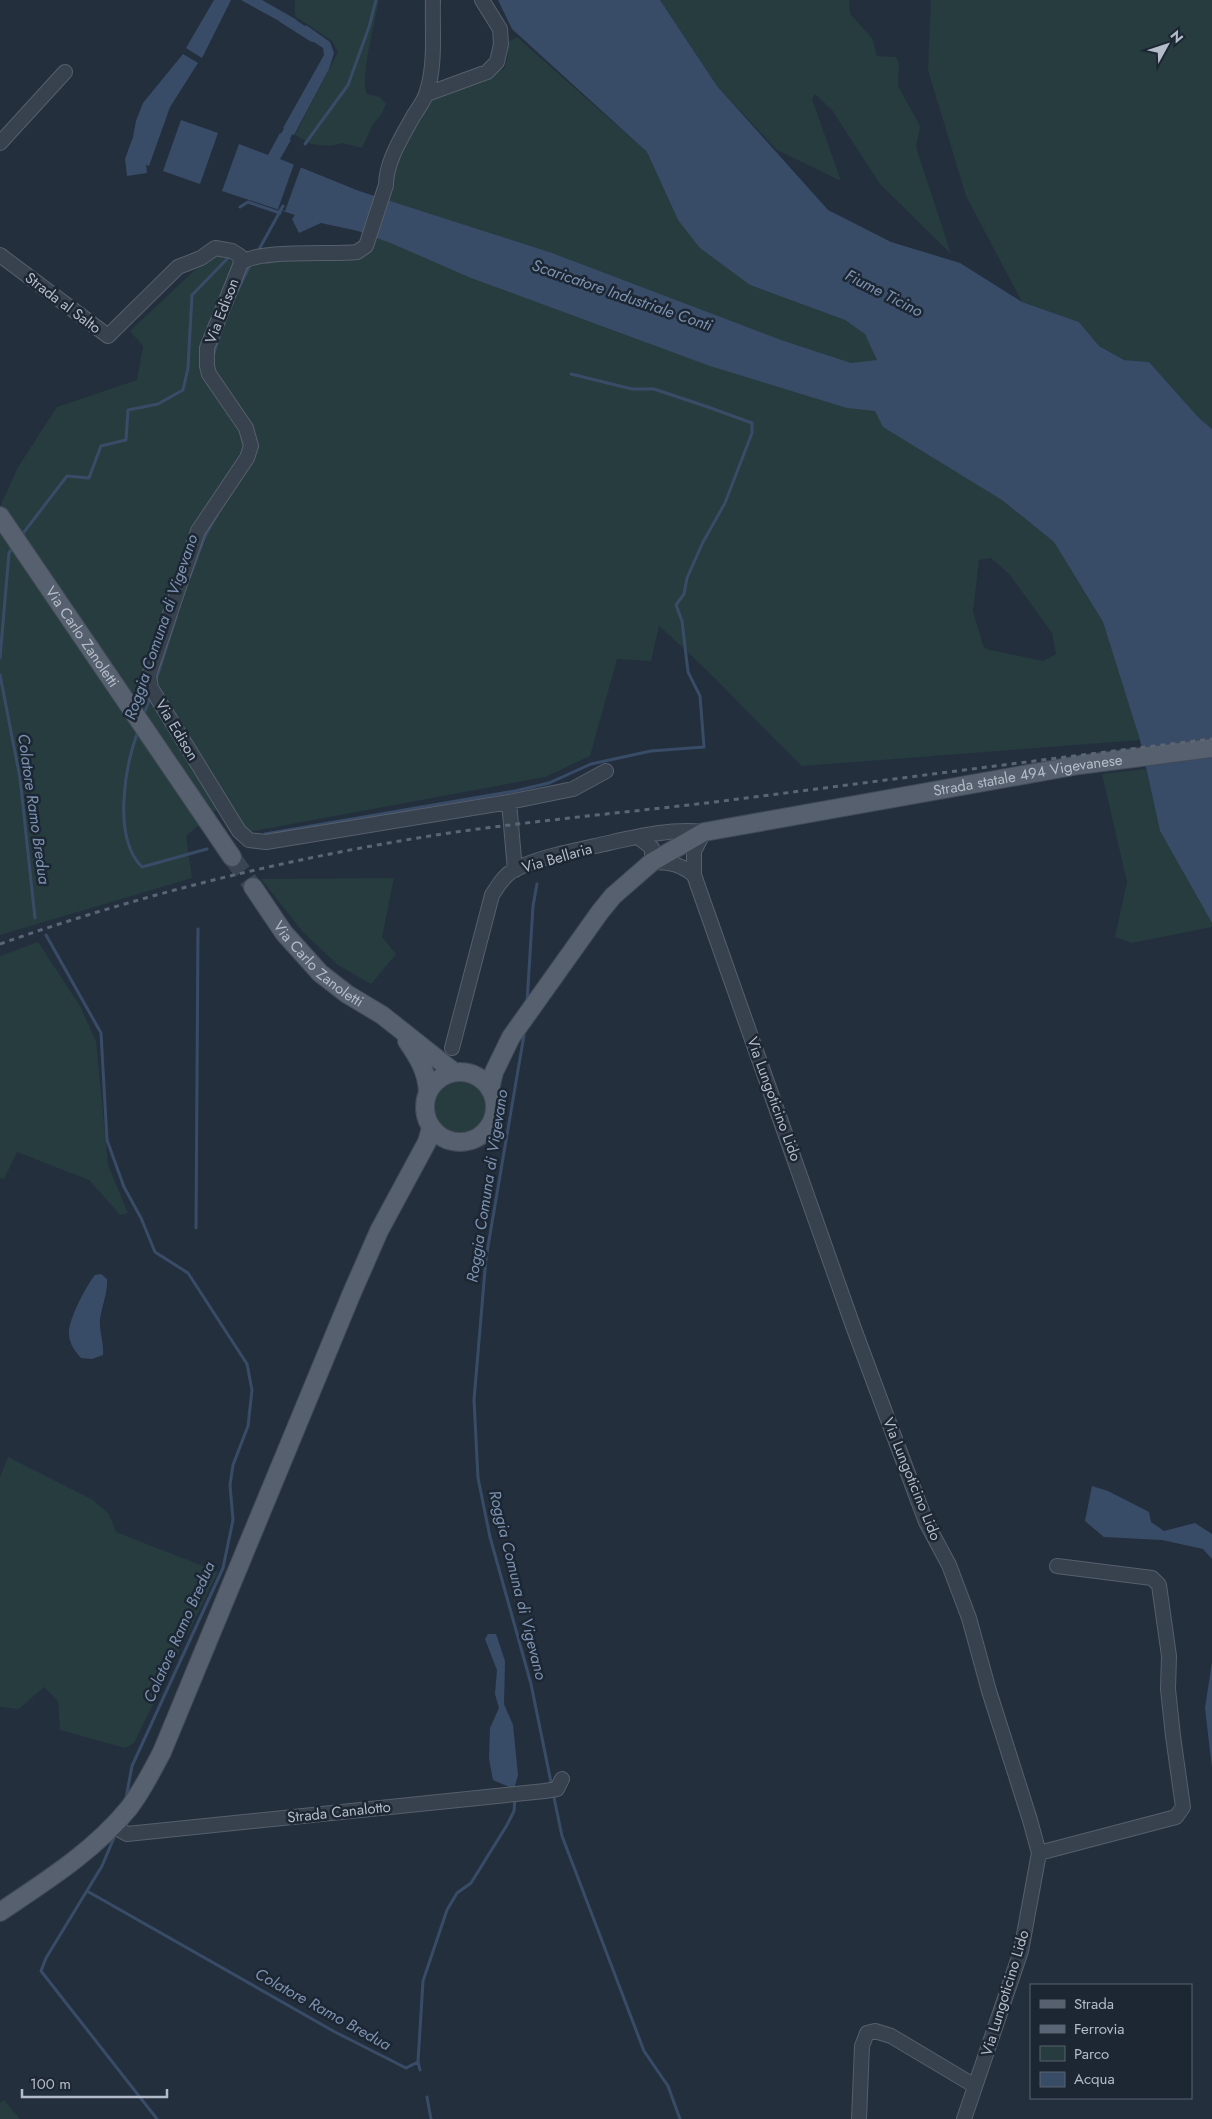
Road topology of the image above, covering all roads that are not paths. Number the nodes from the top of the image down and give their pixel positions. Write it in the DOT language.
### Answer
graph roads {
  1 [pos="433,0"];
  2 [pos="482,0"];
  3 [pos="65,72"];
  4 [pos="427,94"];
  5 [pos="0,143"];
  6 [pos="0,255"];
  7 [pos="250,260"];
  8 [pos="0,516"];
  9 [pos="1212,748"];
  10 [pos="606,771"];
  11 [pos="509,802"];
  12 [pos="704,832"];
  13 [pos="652,834"];
  14 [pos="638,837"];
  15 [pos="232,857"];
  16 [pos="657,859"];
  17 [pos="515,870"];
  18 [pos="694,875"];
  19 [pos="253,887"];
  20 [pos="398,1028"];
  21 [pos="511,1037"];
  22 [pos="452,1048"];
  23 [pos="460,1072"];
  24 [pos="490,1089"];
  25 [pos="428,1092"];
  26 [pos="431,1128"];
  27 [pos="454,1142"];
  28 [pos="395,1202"];
  29 [pos="1057,1566"];
  30 [pos="556,1786"];
  31 [pos="118,1823"];
  32 [pos="1039,1853"];
  33 [pos="0,1912"];
  34 [pos="975,2086"];
  35 [pos="859,2119"];
  36 [pos="964,2119"];
  1 -- 4 [label="street"];
  2 -- 4 [label="street"];
  3 -- 5 [label="street"];
  4 -- 7 [label="street"];
  6 -- 7 [label="street, Strada al Salto"];
  7 -- 11 [label="street, Via Edison"];
  8 -- 15 [label="main road, Via Carlo Zanoletti"];
  9 -- 12 [label="main road, Strada statale 494 Vigevanese"];
  10 -- 11 [label="street, Via Edison"];
  11 -- 17 [label="street"];
  12 -- 13 [label="street, Via Bellaria"];
  12 -- 16 [label="main road, Strada statale 494 Vigevanese"];
  12 -- 18 [label="street"];
  13 -- 14 [label="street, Via Bellaria"];
  13 -- 16 [label="street"];
  14 -- 16 [label="street"];
  14 -- 17 [label="street, Via Bellaria"];
  16 -- 18 [label="street"];
  16 -- 21 [label="main road, Strada statale 494 Vigevanese"];
  17 -- 22 [label="street, Via Bellaria"];
  18 -- 32 [label="street, Via Lungoticino Lido"];
  19 -- 20 [label="main road, Via Carlo Zanoletti"];
  20 -- 23 [label="main road, Via Carlo Zanoletti"];
  20 -- 25 [label="main road, Via Carlo Zanoletti"];
  21 -- 23 [label="main road"];
  21 -- 24 [label="main road"];
  23 -- 24 [label="main road"];
  23 -- 25 [label="main road"];
  24 -- 27 [label="main road"];
  25 -- 26 [label="main road"];
  26 -- 27 [label="main road"];
  26 -- 28 [label="main road"];
  27 -- 28 [label="main road"];
  28 -- 31 [label="main road"];
  29 -- 32 [label="street"];
  30 -- 31 [label="street, Strada Canalotto"];
  31 -- 33 [label="main road"];
  32 -- 34 [label="street, Via Lungoticino Lido"];
  34 -- 35 [label="street"];
  34 -- 36 [label="street, Via Lungoticino Lido"];
}
